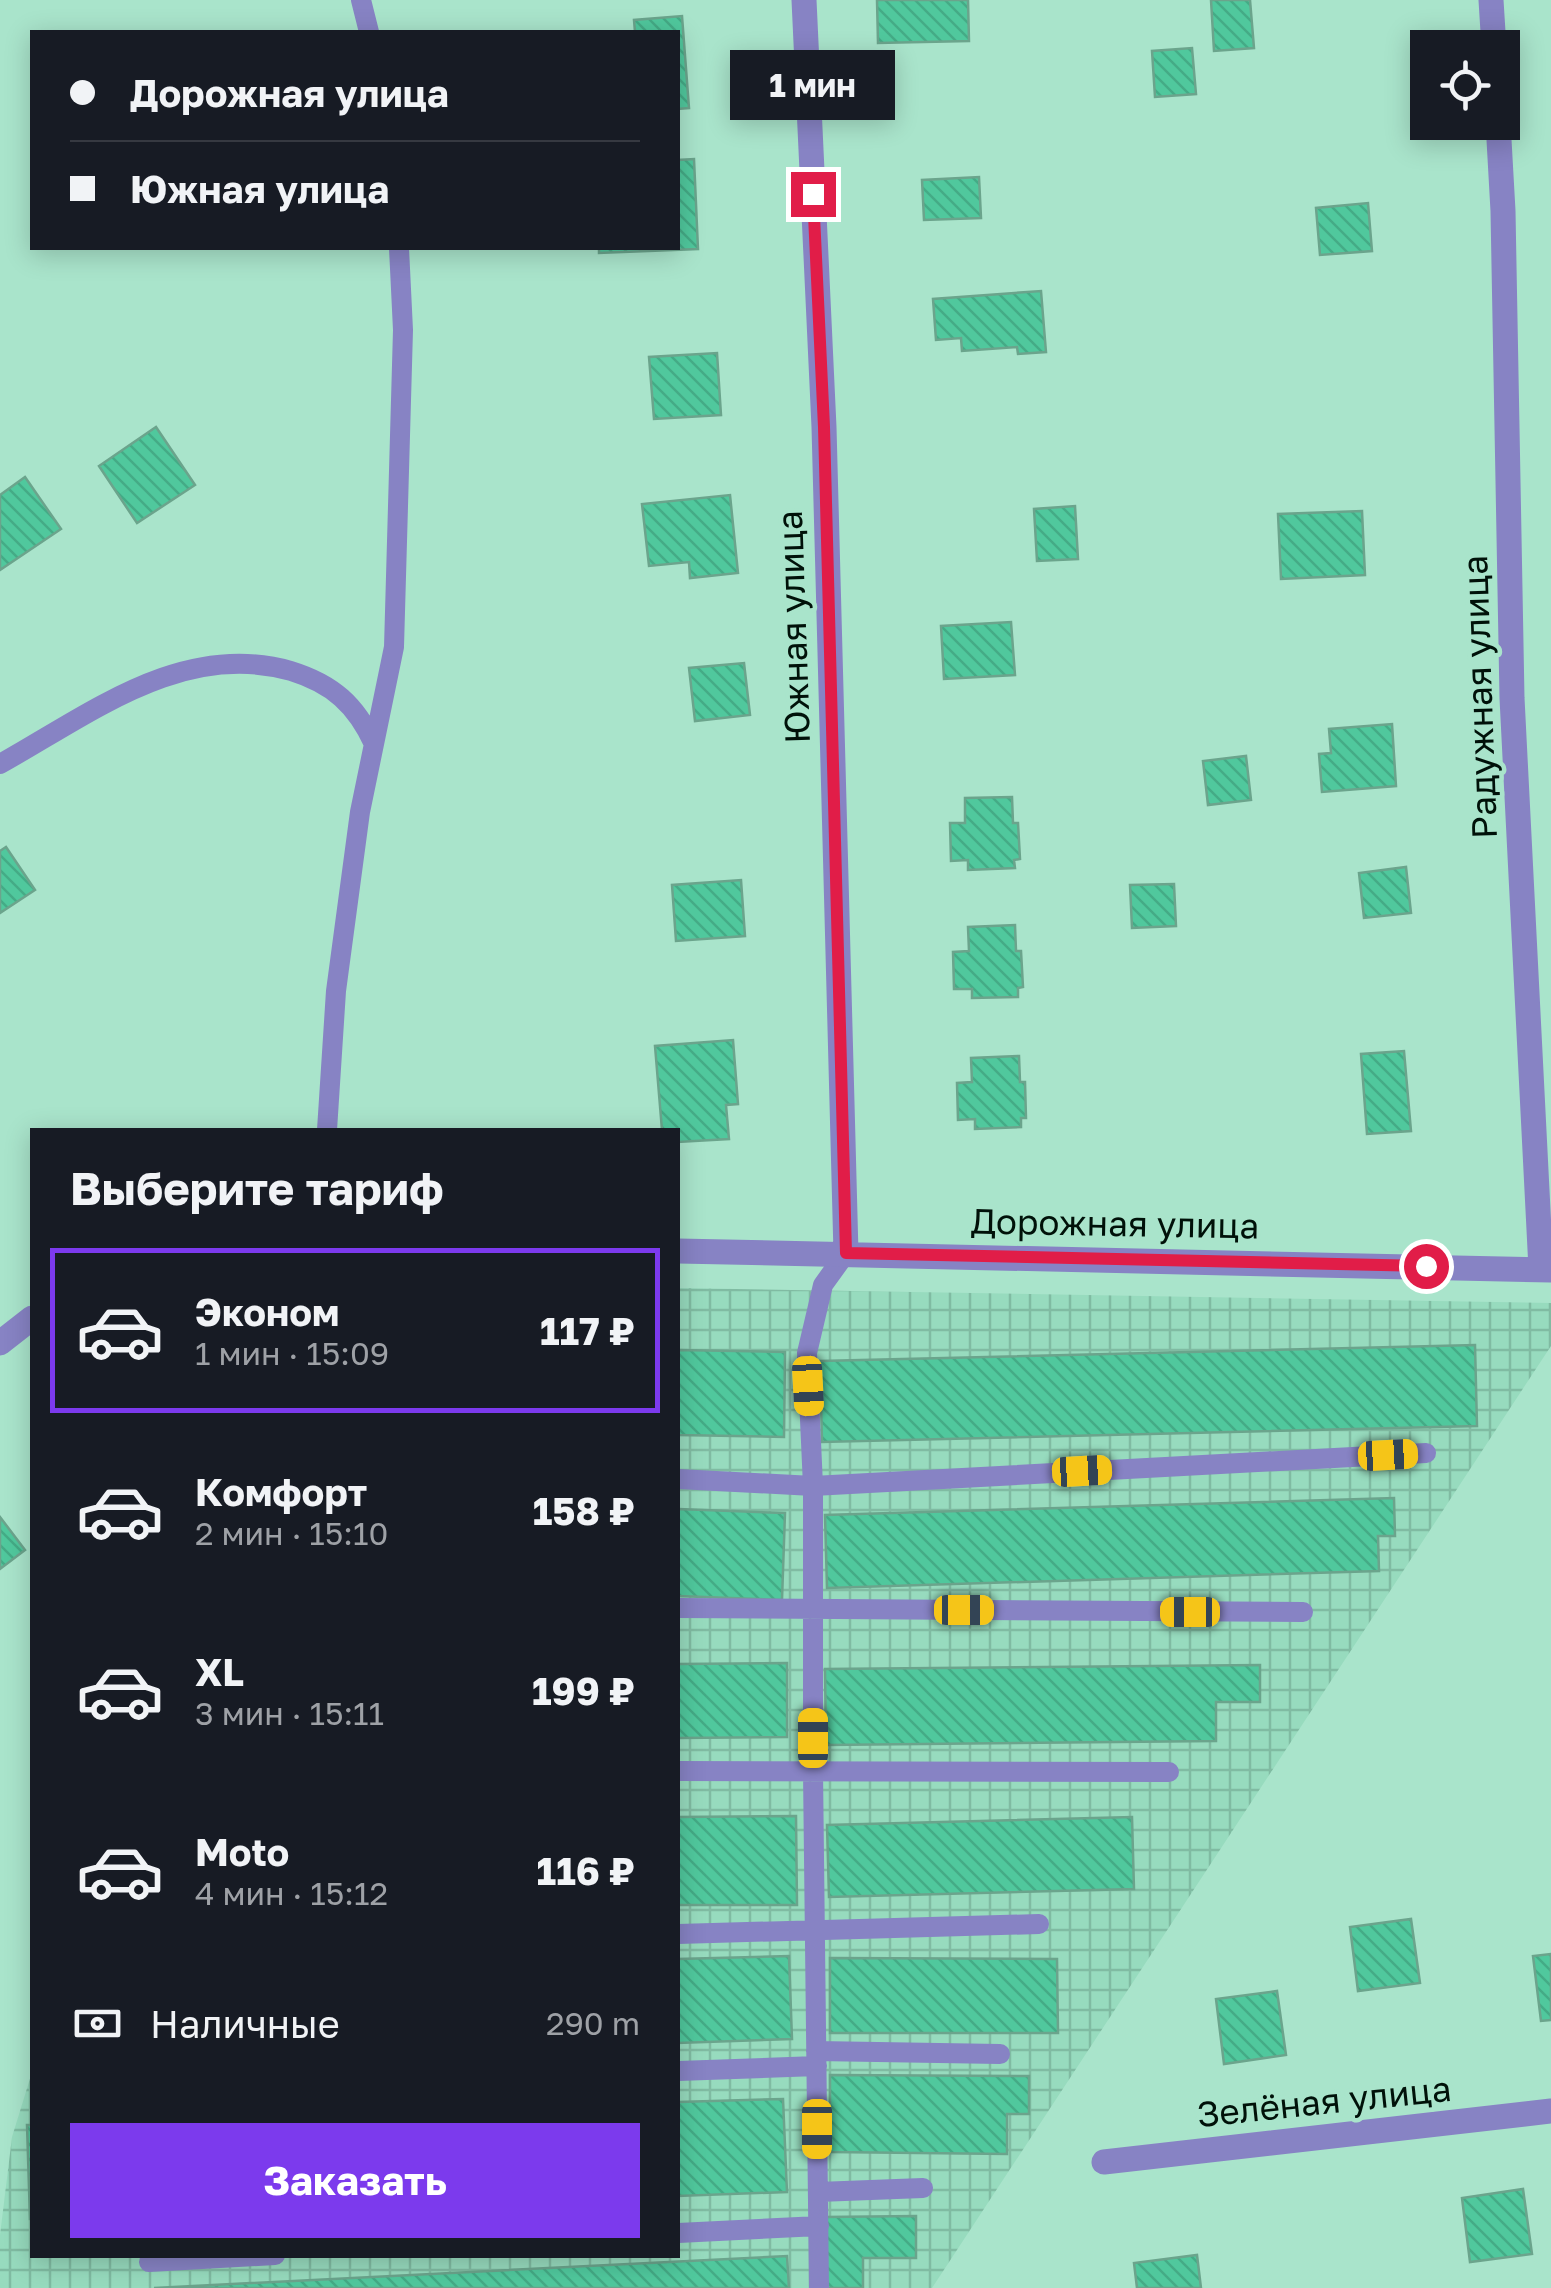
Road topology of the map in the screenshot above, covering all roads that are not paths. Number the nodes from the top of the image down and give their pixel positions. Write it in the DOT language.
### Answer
graph roads {
  1 [pos="361,0"];
  2 [pos="804,0"];
  3 [pos="1491,0"];
  4 [pos="368,30"];
  5 [pos="1493,30"];
  6 [pos="1499,140"];
  7 [pos="400,250"];
  8 [pos="374,744"];
  9 [pos="0,764"];
  10 [pos="328,1128"];
  11 [pos="680,1251"];
  12 [pos="846,1253"];
  13 [pos="1546,1270"];
  14 [pos="30,1319"];
  15 [pos="1,1341"];
  16 [pos="1426,1453"];
  17 [pos="680,1479"];
  18 [pos="813,1486"];
  19 [pos="680,1608"];
  20 [pos="814,1609"];
  21 [pos="1303,1612"];
  22 [pos="813,1770"];
  23 [pos="680,1771"];
  24 [pos="1169,1772"];
  25 [pos="1038,1924"];
  26 [pos="814,1930"];
  27 [pos="680,1934"];
  28 [pos="1000,2054"];
  29 [pos="817,2058"];
  30 [pos="680,2071"];
  31 [pos="1551,2111"];
  32 [pos="1104,2162"];
  33 [pos="923,2188"];
  34 [pos="818,2192"];
  35 [pos="819,2226"];
  36 [pos="680,2234"];
  37 [pos="221,2258"];
  38 [pos="149,2262"];
  39 [pos="819,2288"];
  1 -- 4 [label="lane"];
  2 -- 12 [label="street, Южная улица"];
  3 -- 5 [label="street"];
  6 -- 13 [label="street, Радужная улица"];
  7 -- 8 [label="lane"];
  8 -- 9 [label="lane"];
  8 -- 10 [label="lane"];
  11 -- 12 [label="street, Дорожная улица"];
  12 -- 13 [label="street, Дорожная улица"];
  12 -- 18 [label="lane"];
  14 -- 15 [label="street"];
  16 -- 18 [label="lane"];
  17 -- 18 [label="lane"];
  18 -- 20 [label="lane"];
  19 -- 20 [label="lane"];
  20 -- 21 [label="lane"];
  20 -- 22 [label="lane"];
  22 -- 23 [label="lane"];
  22 -- 24 [label="lane"];
  22 -- 26 [label="lane"];
  25 -- 26 [label="lane"];
  26 -- 27 [label="lane"];
  26 -- 29 [label="lane"];
  28 -- 29 [label="lane"];
  29 -- 30 [label="lane"];
  29 -- 34 [label="lane"];
  31 -- 32 [label="street, Зелёная улица"];
  33 -- 34 [label="lane"];
  34 -- 35 [label="lane"];
  35 -- 36 [label="lane"];
  35 -- 39 [label="lane"];
  37 -- 38 [label="lane"];
}
